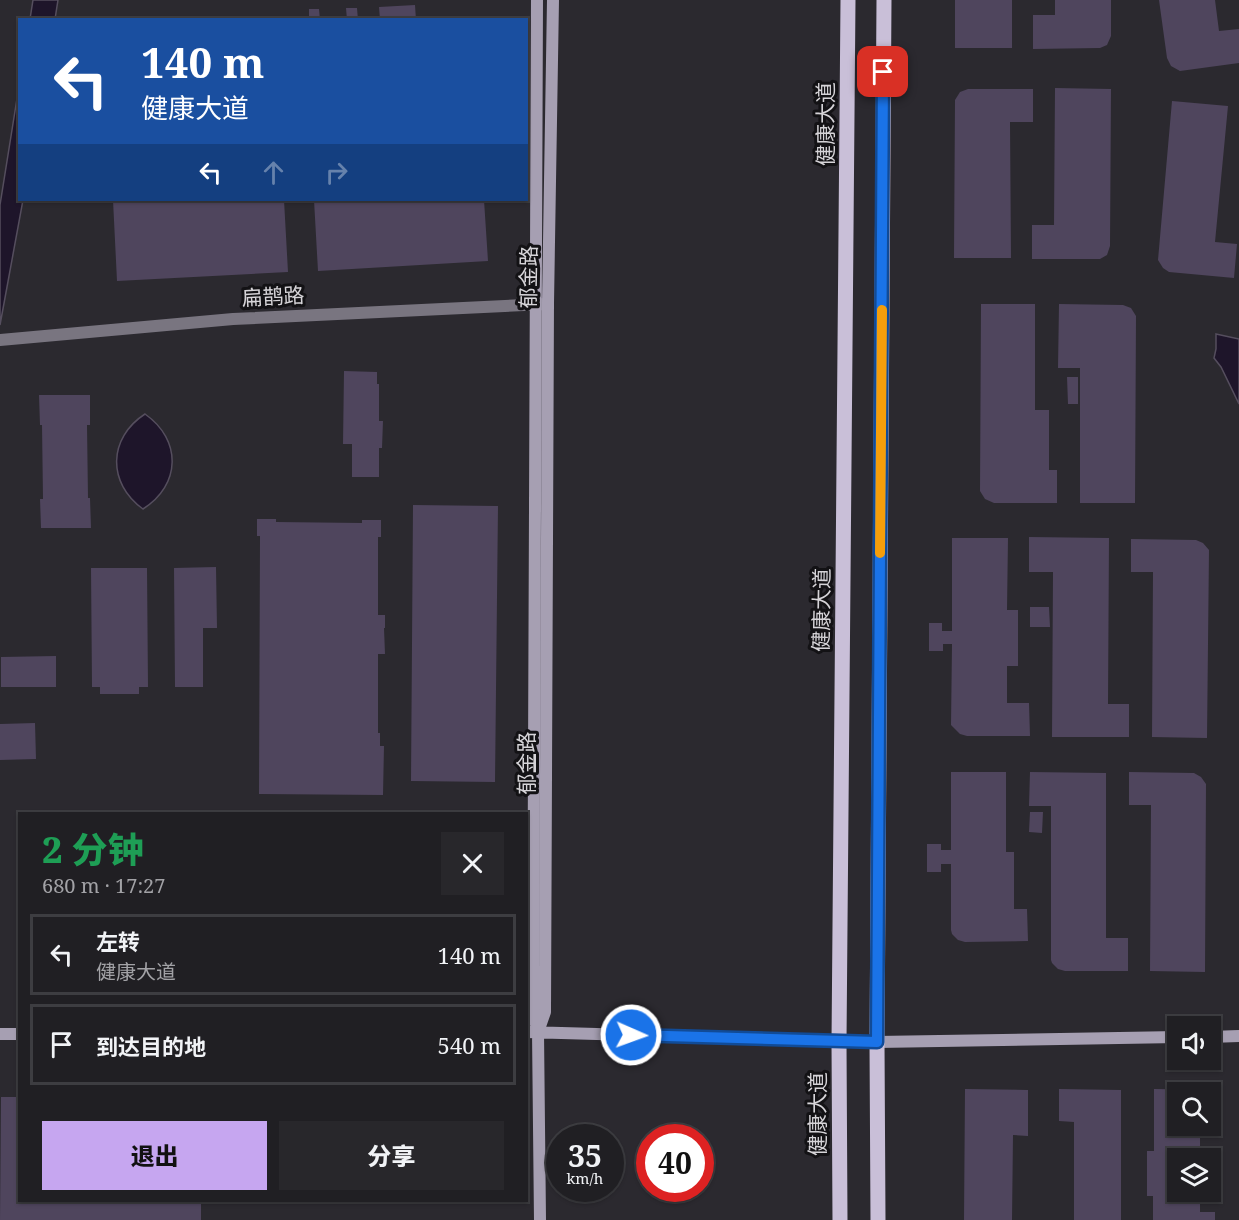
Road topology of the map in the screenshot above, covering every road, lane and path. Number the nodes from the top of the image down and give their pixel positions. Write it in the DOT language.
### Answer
graph roads {
  1 [pos="537,0"];
  2 [pos="553,0"];
  3 [pos="848,0"];
  4 [pos="884,0"];
  5 [pos="542,304"];
  6 [pos="0,340"];
  7 [pos="532,1032"];
  8 [pos="0,1034"];
  9 [pos="18,1034"];
  10 [pos="1239,1036"];
  11 [pos="1167,1037"];
  12 [pos="1221,1037"];
  13 [pos="839,1042"];
  14 [pos="877,1042"];
  15 [pos="540,1220"];
  16 [pos="840,1220"];
  17 [pos="878,1220"];
  1 -- 5 [label="street, 郁金路"];
  2 -- 5 [label="street, 郁金路"];
  3 -- 13 [label="main road, 健康大道"];
  4 -- 14 [label="main road"];
  5 -- 6 [label="street, 扁鹊路"];
  5 -- 7 [label="street, 郁金路"];
  7 -- 13 [label="street"];
  7 -- 15 [label="street, 郁金路"];
  8 -- 9 [label="street"];
  10 -- 12 [label="street"];
  11 -- 14 [label="street"];
  13 -- 14 [label="street"];
  13 -- 16 [label="main road, 健康大道"];
  14 -- 17 [label="main road"];
}
